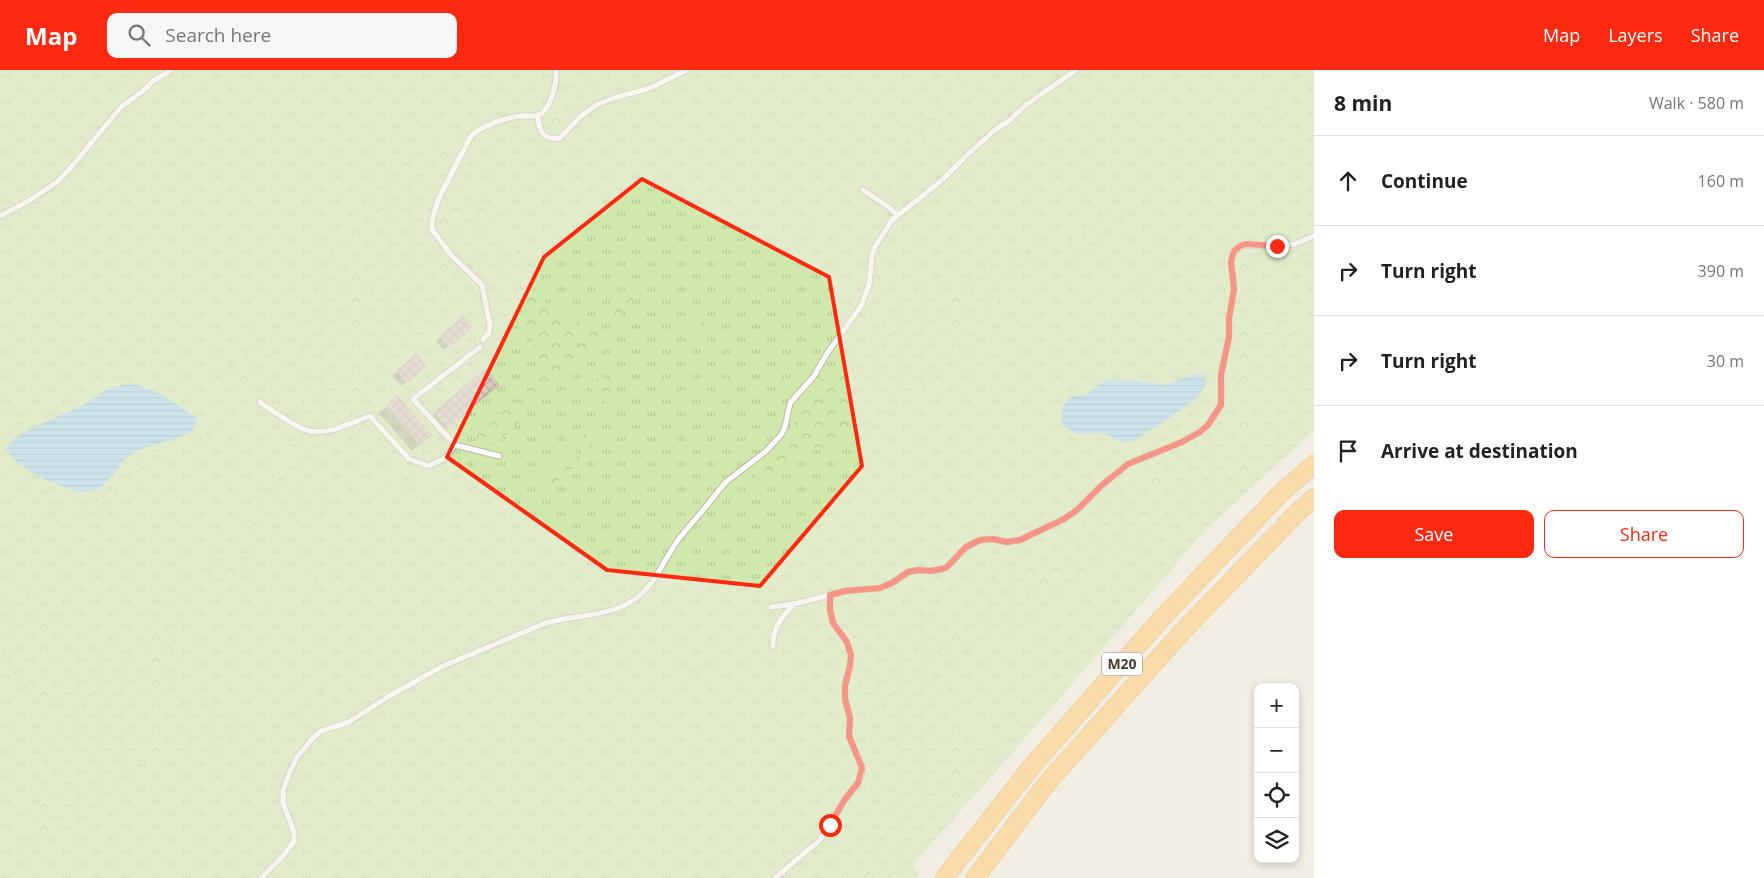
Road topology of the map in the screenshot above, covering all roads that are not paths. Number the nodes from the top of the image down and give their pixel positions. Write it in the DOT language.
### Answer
graph roads {
  1 [pos="171,70"];
  2 [pos="556,70"];
  3 [pos="687,70"];
  4 [pos="1076,70"];
  5 [pos="538,115"];
  6 [pos="863,190"];
  7 [pos="897,215"];
  8 [pos="0,216"];
  9 [pos="1314,236"];
  10 [pos="484,340"];
  11 [pos="480,347"];
  12 [pos="260,402"];
  13 [pos="455,445"];
  14 [pos="498,456"];
  15 [pos="1314,464"];
  16 [pos="1314,498"];
  17 [pos="830,595"];
  18 [pos="794,604"];
  19 [pos="771,607"];
  20 [pos="773,646"];
  21 [pos="261,878"];
  22 [pos="775,878"];
  23 [pos="944,878"];
  24 [pos="975,878"];
  1 -- 8 [label="lane"];
  2 -- 5 [label="lane"];
  3 -- 5 [label="lane"];
  4 -- 7 [label="lane"];
  5 -- 10 [label="lane"];
  6 -- 7 [label="lane"];
  7 -- 21 [label="lane"];
  9 -- 17 [label="lane"];
  11 -- 13 [label="lane"];
  12 -- 13 [label="lane"];
  13 -- 14 [label="lane"];
  15 -- 23 [label="highway, M20"];
  16 -- 24 [label="highway, M20"];
  17 -- 18 [label="lane"];
  17 -- 22 [label="lane"];
  18 -- 19 [label="lane"];
  18 -- 20 [label="lane"];
}
